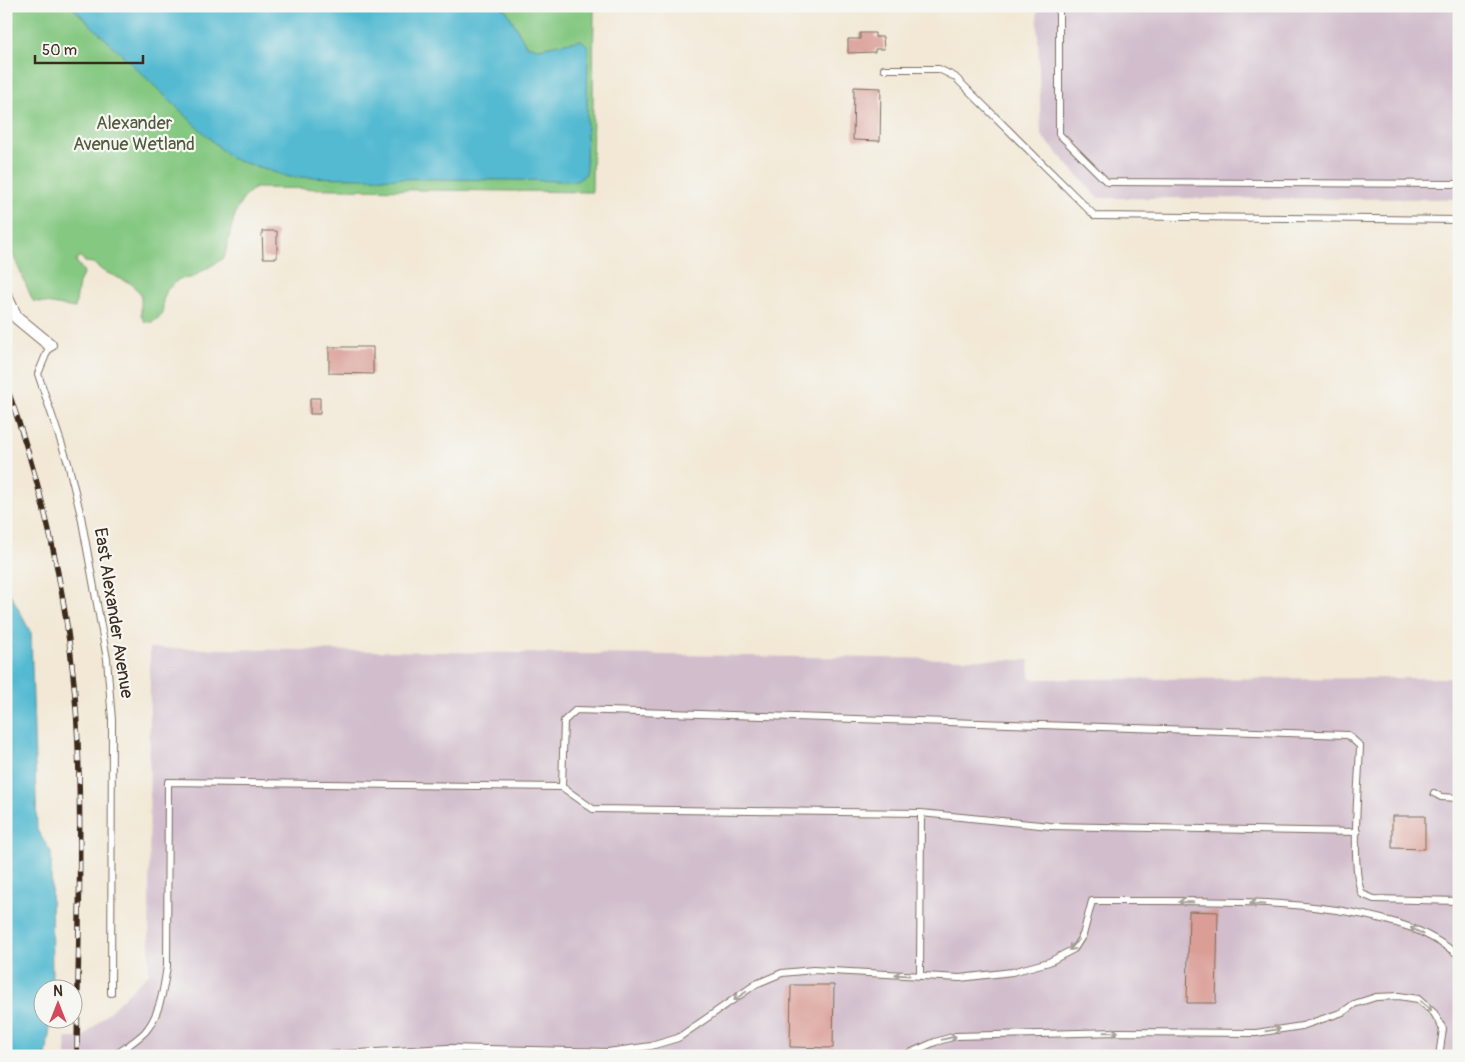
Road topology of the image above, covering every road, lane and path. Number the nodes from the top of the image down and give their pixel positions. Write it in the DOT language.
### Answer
graph roads {
  1 [pos="1059,6"];
  2 [pos="884,69"];
  3 [pos="1459,184"];
  4 [pos="1459,220"];
  5 [pos="6,296"];
  6 [pos="50,345"];
  7 [pos="562,787"];
  8 [pos="1434,794"];
  9 [pos="1459,798"];
  10 [pos="921,813"];
  11 [pos="1357,832"];
  12 [pos="1459,901"];
  13 [pos="1459,956"];
  14 [pos="920,976"];
  15 [pos="111,993"];
  16 [pos="608,1052"];
  17 [pos="114,1056"];
  18 [pos="305,1056"];
  19 [pos="627,1056"];
  20 [pos="903,1056"];
  21 [pos="1439,1056"];
  1 -- 3 [label="lane"];
  2 -- 4 [label="lane"];
  5 -- 6 [label="street, East Alexander Avenue"];
  6 -- 15 [label="lane, East Alexander Avenue"];
  7 -- 10 [label="lane"];
  7 -- 11 [label="lane"];
  7 -- 17 [label="lane"];
  8 -- 9 [label="lane"];
  10 -- 11 [label="lane"];
  10 -- 14 [label="lane"];
  11 -- 12 [label="lane"];
  13 -- 14 [label="lane, one-way"];
  14 -- 16 [label="lane, one-way"];
  16 -- 18 [label="lane"];
  16 -- 19 [label="lane"];
  20 -- 21 [label="lane, one-way"];
}
